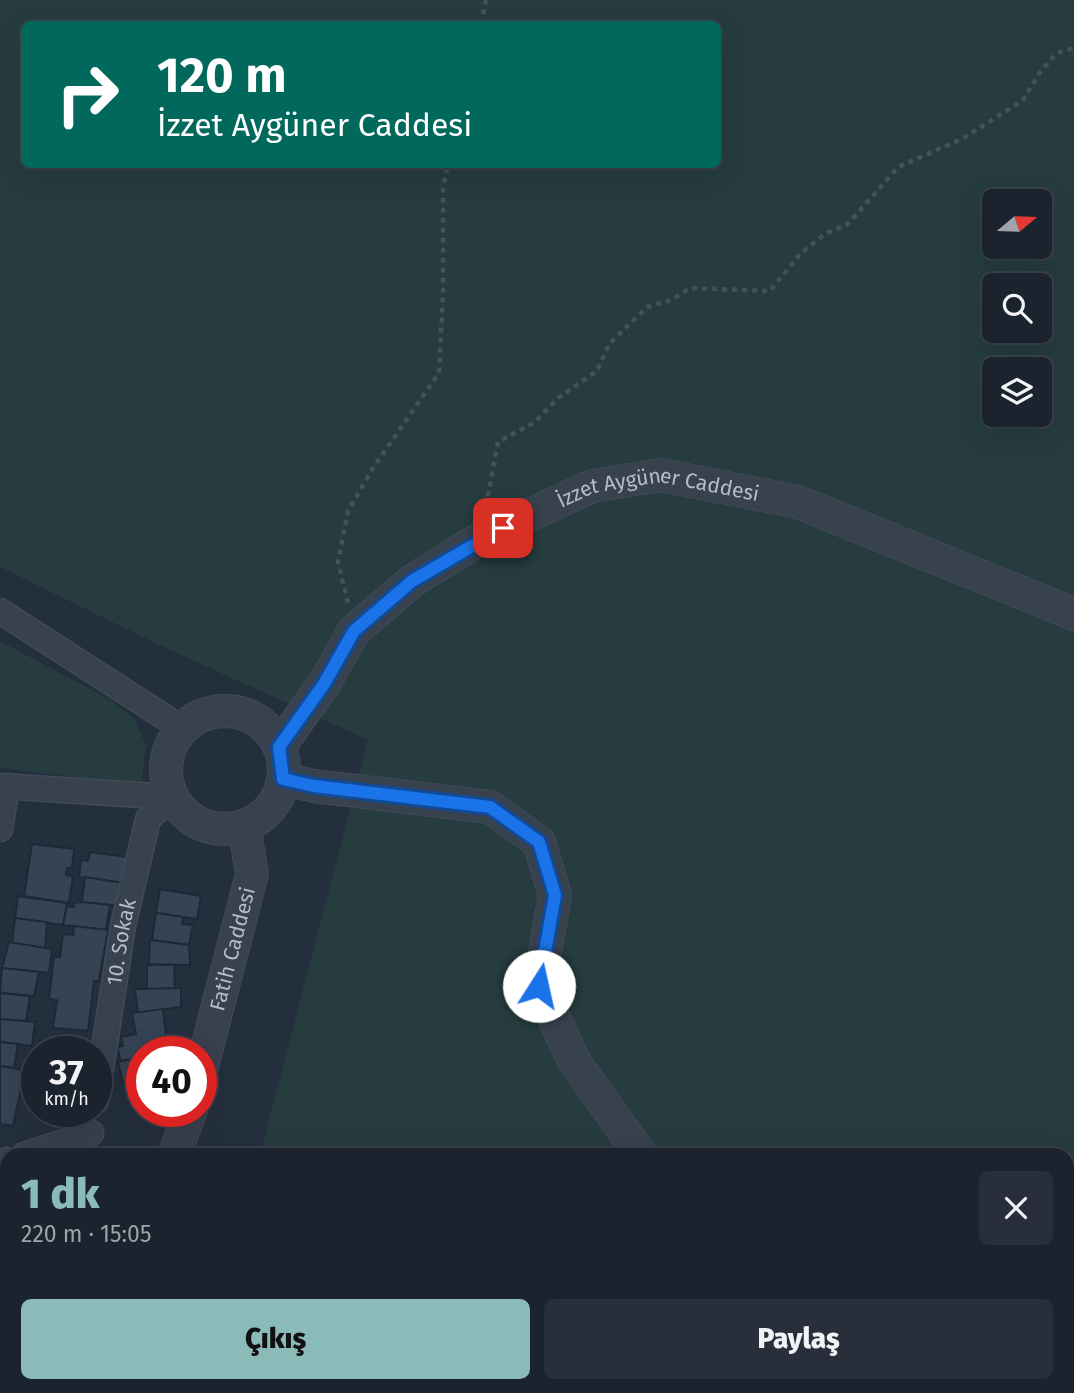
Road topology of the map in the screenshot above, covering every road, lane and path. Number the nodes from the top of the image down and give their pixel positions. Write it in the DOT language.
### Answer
graph roads {
  1 [pos="486,0"];
  2 [pos="482,21"];
  3 [pos="1074,48"];
  4 [pos="447,168"];
  5 [pos="481,538"];
  6 [pos="0,611"];
  7 [pos="1074,614"];
  8 [pos="354,631"];
  9 [pos="183,729"];
  10 [pos="279,747"];
  11 [pos="283,779"];
  12 [pos="4,786"];
  13 [pos="172,797"];
  14 [pos="244,826"];
  15 [pos="0,829"];
  16 [pos="106,1036"];
  17 [pos="210,1036"];
  18 [pos="185,1127"];
  19 [pos="94,1133"];
  20 [pos="46,1148"];
  21 [pos="177,1148"];
  22 [pos="636,1148"];
  1 -- 2 [label="path"];
  3 -- 5 [label="path"];
  4 -- 8 [label="path"];
  5 -- 7 [label="street, İzzet Aygüner Caddesi"];
  5 -- 8 [label="street, İzzet Aygüner Caddesi"];
  6 -- 9 [label="street"];
  8 -- 10 [label="street, İzzet Aygüner Caddesi"];
  9 -- 10 [label="street"];
  9 -- 13 [label="street"];
  10 -- 11 [label="street"];
  11 -- 14 [label="street"];
  11 -- 22 [label="street"];
  12 -- 13 [label="street"];
  12 -- 15 [label="street"];
  13 -- 14 [label="street"];
  13 -- 16 [label="street, 10. Sokak"];
  14 -- 17 [label="street, Fatih Caddesi"];
  18 -- 21 [label="street"];
  19 -- 20 [label="street"];
}
